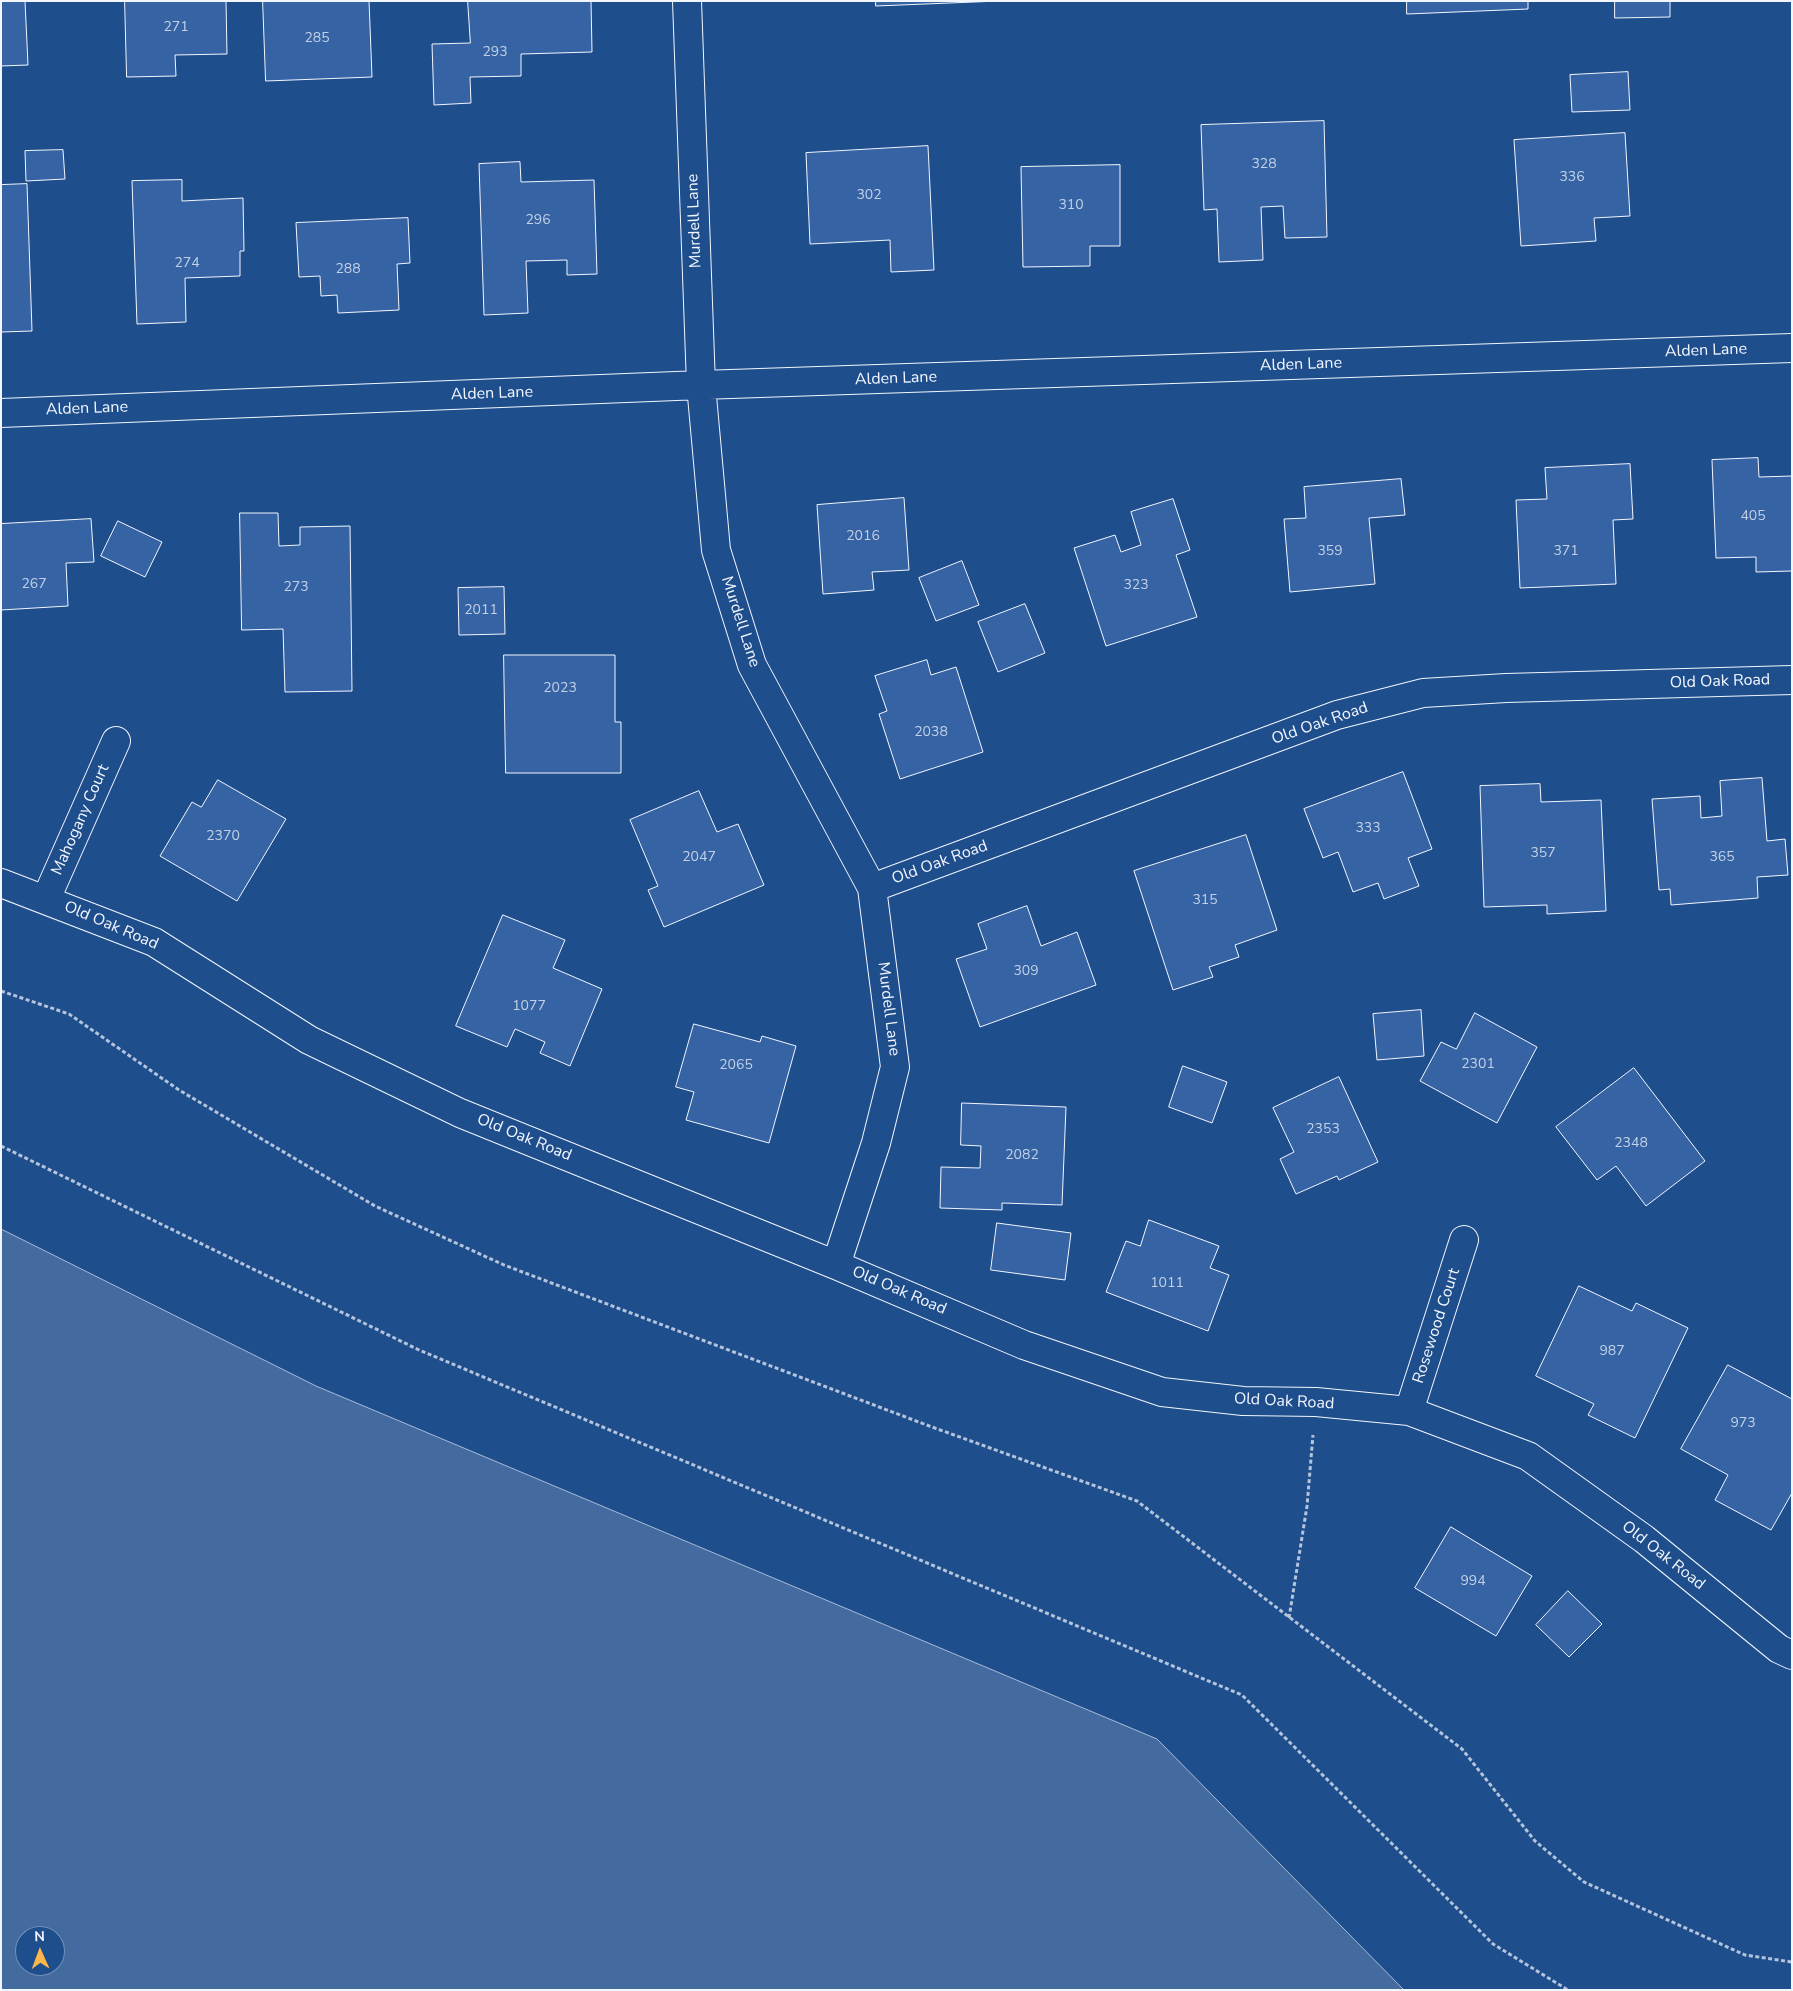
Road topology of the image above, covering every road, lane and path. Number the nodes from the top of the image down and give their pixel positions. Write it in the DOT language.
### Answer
graph roads {
  1 [pos="687,1"];
  2 [pos="1792,348"];
  3 [pos="701,385"];
  4 [pos="1,413"];
  5 [pos="1792,680"];
  6 [pos="116,741"];
  7 [pos="1,883"];
  8 [pos="872,888"];
  9 [pos="46,899"];
  10 [pos="1,991"];
  11 [pos="1,1146"];
  12 [pos="1464,1240"];
  13 [pos="836,1265"];
  14 [pos="1316,1402"];
  15 [pos="1409,1411"];
  16 [pos="1289,1618"];
  17 [pos="1792,1655"];
  18 [pos="1792,1962"];
  19 [pos="1568,1990"];
  1 -- 3 [label="street, Murdell Lane"];
  2 -- 3 [label="street, Alden Lane"];
  3 -- 4 [label="street, Alden Lane"];
  3 -- 8 [label="street, Murdell Lane"];
  5 -- 8 [label="street, Old Oak Road"];
  6 -- 9 [label="street, Mahogany Court"];
  7 -- 9 [label="street, Old Oak Road"];
  8 -- 13 [label="street, Murdell Lane"];
  9 -- 13 [label="street, Old Oak Road"];
  10 -- 16 [label="path"];
  11 -- 19 [label="path"];
  12 -- 15 [label="street, Rosewood Court"];
  13 -- 14 [label="street, Old Oak Road"];
  14 -- 15 [label="street, Old Oak Road"];
  14 -- 16 [label="path"];
  15 -- 17 [label="street, Old Oak Road"];
  16 -- 18 [label="path"];
}
